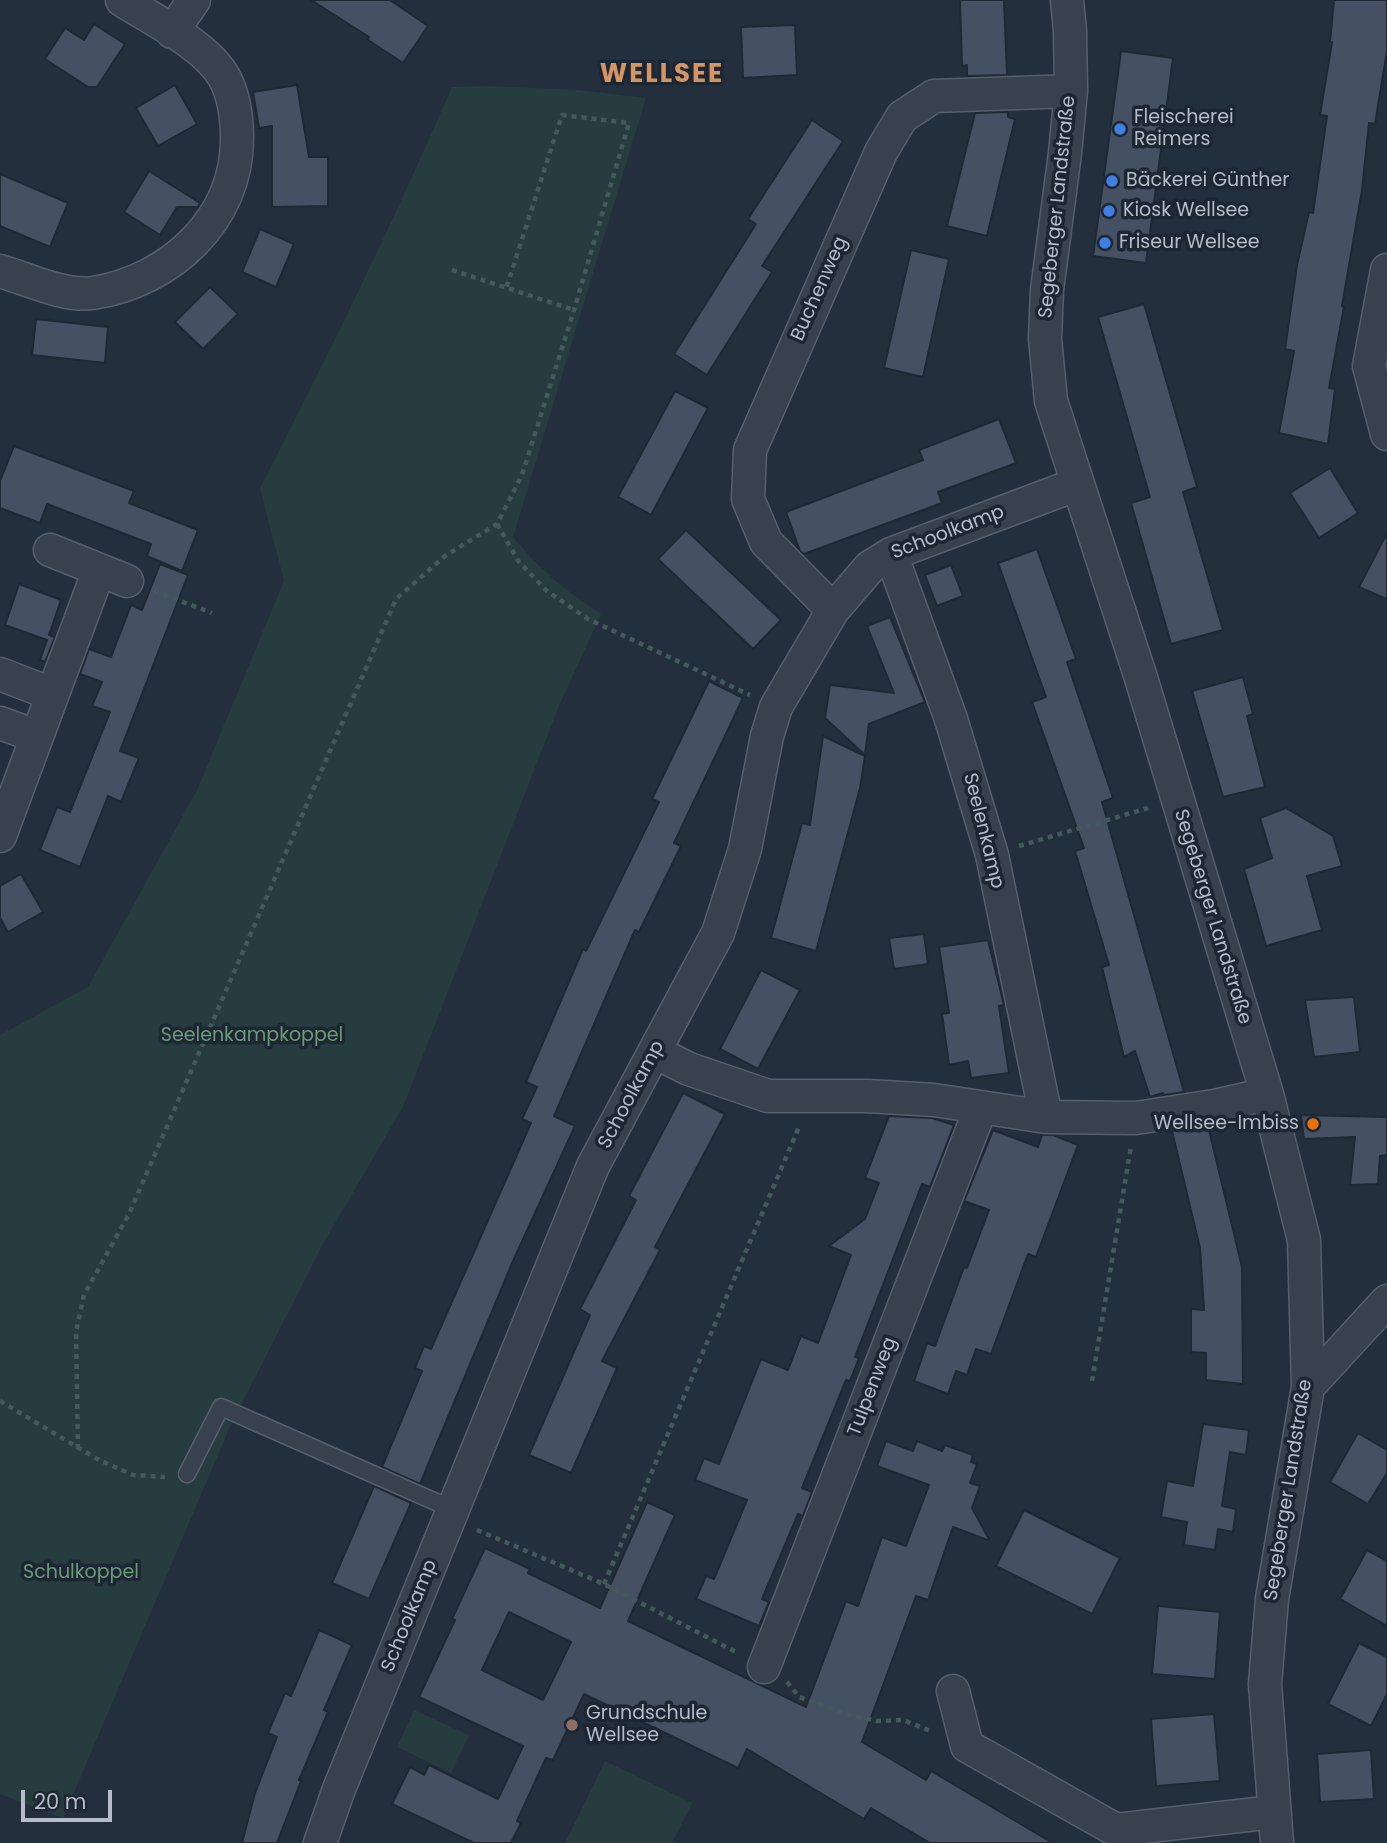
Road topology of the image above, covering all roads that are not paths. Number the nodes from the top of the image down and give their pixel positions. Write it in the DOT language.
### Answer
graph roads {
  1 [pos="122,0"];
  2 [pos="194,0"];
  3 [pos="1067,0"];
  4 [pos="172,32"];
  5 [pos="1071,91"];
  6 [pos="1387,270"];
  7 [pos="0,271"];
  8 [pos="1387,433"];
  9 [pos="1078,484"];
  10 [pos="50,550"];
  11 [pos="891,554"];
  12 [pos="833,610"];
  13 [pos="0,674"];
  14 [pos="52,694"];
  15 [pos="0,723"];
  16 [pos="36,736"];
  17 [pos="0,836"];
  18 [pos="655,1052"];
  19 [pos="1267,1094"];
  20 [pos="981,1107"];
  21 [pos="1046,1117"];
  22 [pos="1387,1301"];
  23 [pos="1308,1387"];
  24 [pos="187,1474"];
  25 [pos="452,1515"];
  26 [pos="764,1667"];
  27 [pos="953,1691"];
  28 [pos="1274,1812"];
  29 [pos="320,1843"];
  30 [pos="1277,1843"];
  1 -- 4 [label="street"];
  2 -- 4 [label="street"];
  3 -- 5 [label="street, Segeberger Landstraße"];
  4 -- 7 [label="street"];
  5 -- 9 [label="street, Segeberger Landstraße"];
  5 -- 12 [label="street, Buchenweg"];
  6 -- 8 [label="street"];
  9 -- 11 [label="street, Schoolkamp"];
  9 -- 19 [label="street, Segeberger Landstraße"];
  10 -- 14 [label="street"];
  11 -- 12 [label="street, Schoolkamp"];
  11 -- 21 [label="street, Seelenkamp"];
  12 -- 18 [label="street, Schoolkamp"];
  13 -- 14 [label="street"];
  14 -- 16 [label="street"];
  15 -- 16 [label="street"];
  16 -- 17 [label="street"];
  18 -- 20 [label="street"];
  18 -- 25 [label="street, Schoolkamp"];
  19 -- 21 [label="street"];
  19 -- 23 [label="street, Segeberger Landstraße"];
  20 -- 21 [label="street"];
  20 -- 26 [label="street, Tulpenweg"];
  22 -- 23 [label="street"];
  23 -- 28 [label="street, Segeberger Landstraße"];
  24 -- 25 [label="lane"];
  25 -- 29 [label="street, Schoolkamp"];
  27 -- 28 [label="street"];
  28 -- 30 [label="street, Segeberger Landstraße"];
}
